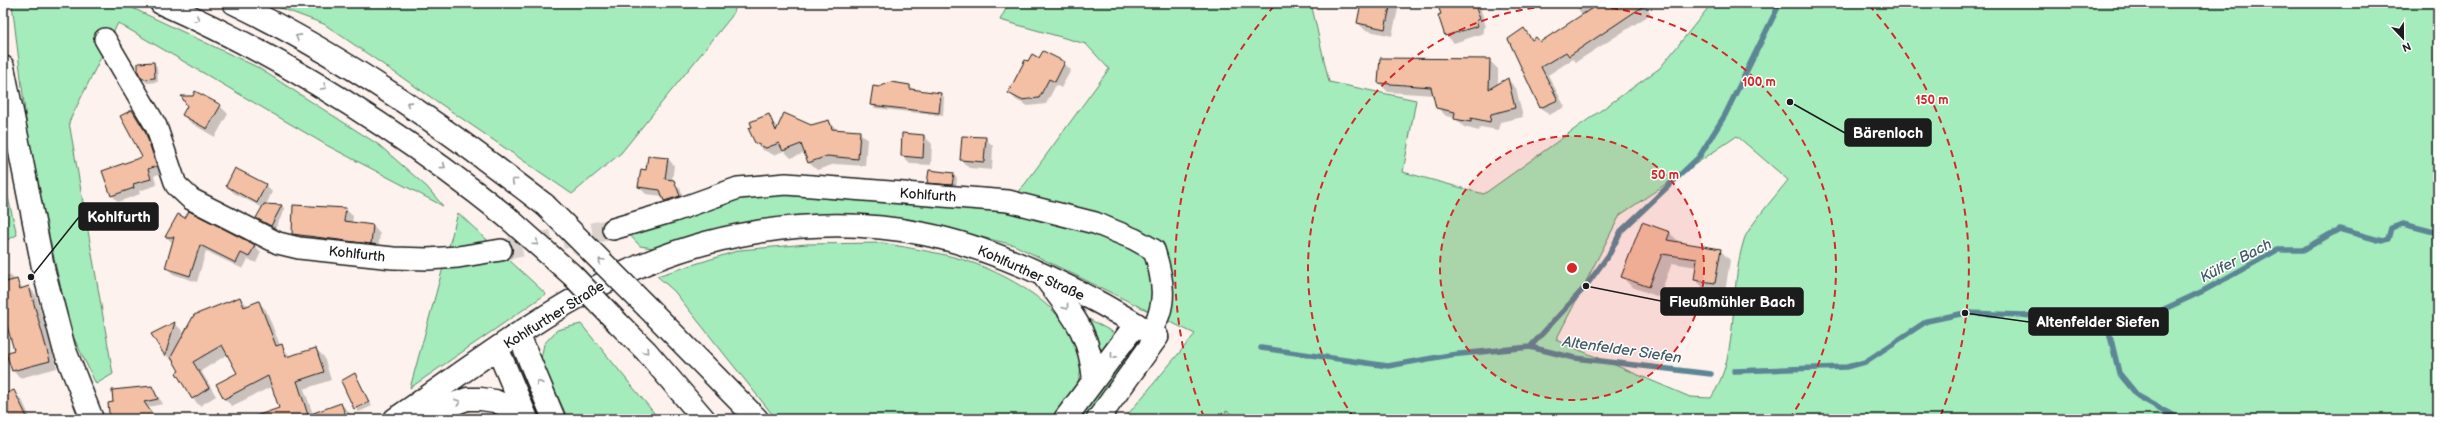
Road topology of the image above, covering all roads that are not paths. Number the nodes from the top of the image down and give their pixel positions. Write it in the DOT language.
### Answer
graph roads {
  1 [pos="161,3"];
  2 [pos="234,3"];
  3 [pos="105,40"];
  4 [pos="3,67"];
  5 [pos="613,228"];
  6 [pos="501,250"];
  7 [pos="1043,275"];
  8 [pos="1147,331"];
  9 [pos="519,335"];
  10 [pos="498,350"];
  11 [pos="702,363"];
  12 [pos="1094,380"];
  13 [pos="401,415"];
  14 [pos="526,416"];
  15 [pos="92,419"];
  16 [pos="554,419"];
  17 [pos="704,419"];
  18 [pos="744,419"];
  19 [pos="757,419"];
  20 [pos="1065,419"];
  21 [pos="1098,419"];
  1 -- 17 [label="main road, one-way, bridge"];
  11 -- 2 [label="main road, one-way, bridge"];
  3 -- 6 [label="street, Kohlfurth"];
  4 -- 15 [label="main road"];
  5 -- 8 [label="street, Kohlfurth"];
  7 -- 8 [label="main road, Kohlfurther Straße"];
  7 -- 9 [label="main road, Kohlfurther Straße"];
  7 -- 12 [label="main road, one-way"];
  8 -- 12 [label="main road, one-way"];
  8 -- 21 [label="main road"];
  9 -- 10 [label="main road, Kohlfurther Straße"];
  16 -- 9 [label="main road, one-way"];
  10 -- 13 [label="main road, Kohlfurther Straße"];
  10 -- 14 [label="main road"];
  11 -- 18 [label="main road"];
  11 -- 19 [label="main road"];
  12 -- 20 [label="main road"];
  13 -- 14 [label="main road, one-way"];
}
